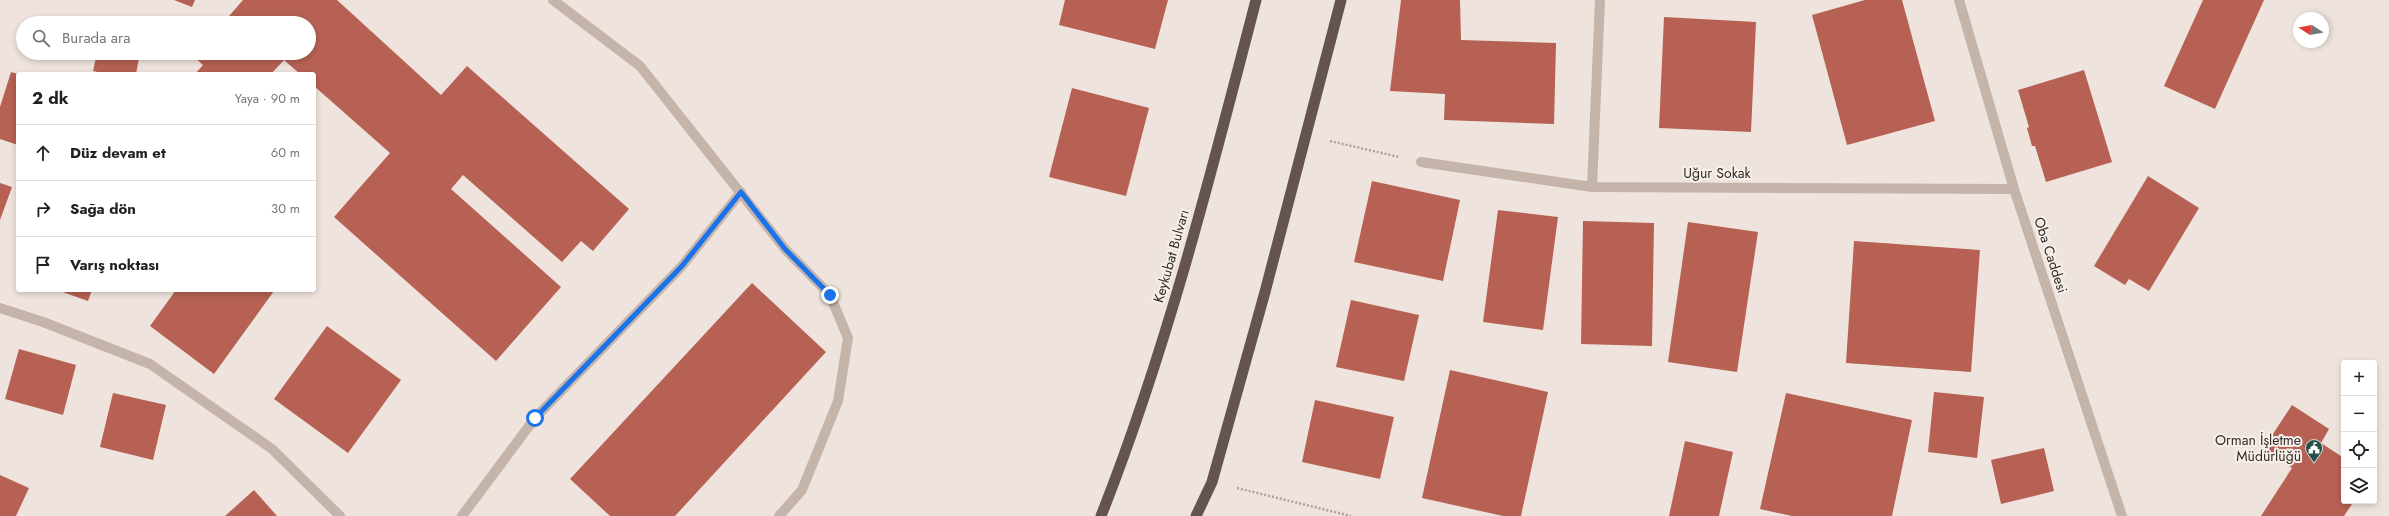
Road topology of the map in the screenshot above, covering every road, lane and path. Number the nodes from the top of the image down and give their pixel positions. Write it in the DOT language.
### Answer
graph roads {
  1 [pos="553,0"];
  2 [pos="1256,0"];
  3 [pos="1341,0"];
  4 [pos="1600,0"];
  5 [pos="1959,0"];
  6 [pos="1305,136"];
  7 [pos="1421,162"];
  8 [pos="1592,187"];
  9 [pos="2014,189"];
  10 [pos="741,192"];
  11 [pos="0,308"];
  12 [pos="1212,482"];
  13 [pos="340,516"];
  14 [pos="462,516"];
  15 [pos="779,516"];
  16 [pos="1101,516"];
  17 [pos="1196,516"];
  18 [pos="1351,516"];
  19 [pos="2122,516"];
  1 -- 10 [label="street"];
  2 -- 16 [label="highway, Keykubat Bulvarı"];
  3 -- 6 [label="highway"];
  4 -- 8 [label="street"];
  5 -- 9 [label="street, Oba Caddesi"];
  6 -- 7 [label="path"];
  6 -- 12 [label="highway"];
  7 -- 8 [label="street, Uğur Sokak"];
  8 -- 9 [label="street, Uğur Sokak"];
  9 -- 19 [label="street, Oba Caddesi"];
  10 -- 14 [label="street"];
  10 -- 15 [label="street"];
  11 -- 13 [label="street"];
  12 -- 17 [label="highway"];
  12 -- 18 [label="path"];
}
